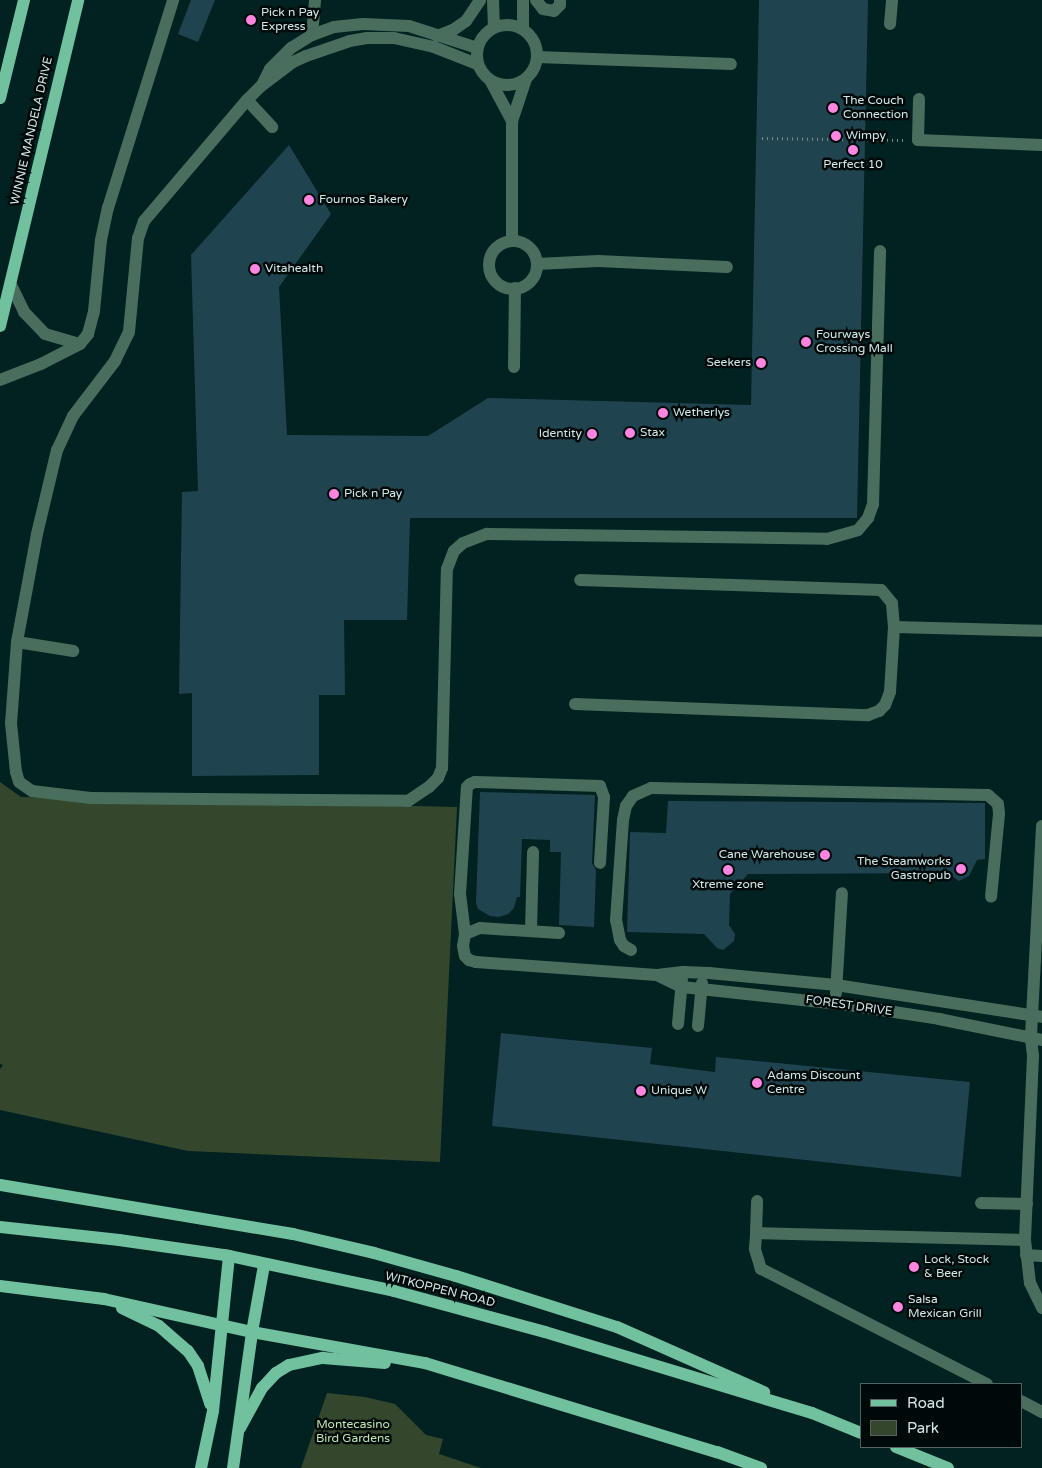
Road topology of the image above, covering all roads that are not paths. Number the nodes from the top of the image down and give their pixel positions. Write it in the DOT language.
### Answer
graph roads {
  1 [pos="24,0"];
  2 [pos="78,0"];
  3 [pos="173,0"];
  4 [pos="315,0"];
  5 [pos="480,0"];
  6 [pos="493,0"];
  7 [pos="523,0"];
  8 [pos="536,0"];
  9 [pos="560,0"];
  10 [pos="892,0"];
  11 [pos="890,24"];
  12 [pos="494,27"];
  13 [pos="523,29"];
  14 [pos="312,35"];
  15 [pos="437,36"];
  16 [pos="477,48"];
  17 [pos="537,57"];
  18 [pos="477,64"];
  19 [pos="731,64"];
  20 [pos="526,79"];
  21 [pos="490,80"];
  22 [pos="260,87"];
  23 [pos="0,98"];
  24 [pos="919,99"];
  25 [pos="247,100"];
  26 [pos="512,121"];
  27 [pos="272,127"];
  28 [pos="1039,147"];
  29 [pos="512,241"];
  30 [pos="880,251"];
  31 [pos="537,264"];
  32 [pos="728,268"];
  33 [pos="11,285"];
  34 [pos="515,288"];
  35 [pos="0,326"];
  36 [pos="80,344"];
  37 [pos="514,367"];
  38 [pos="0,380"];
  39 [pos="580,580"];
  40 [pos="894,627"];
  41 [pos="1042,631"];
  42 [pos="17,642"];
  43 [pos="73,651"];
  44 [pos="575,704"];
  45 [pos="1042,826"];
  46 [pos="533,852"];
  47 [pos="600,864"];
  48 [pos="842,893"];
  49 [pos="992,897"];
  50 [pos="532,931"];
  51 [pos="558,932"];
  52 [pos="465,934"];
  53 [pos="631,950"];
  54 [pos="683,972"];
  55 [pos="702,973"];
  56 [pos="657,975"];
  57 [pos="836,985"];
  58 [pos="682,987"];
  59 [pos="701,990"];
  60 [pos="835,1003"];
  61 [pos="1037,1016"];
  62 [pos="678,1024"];
  63 [pos="698,1026"];
  64 [pos="1038,1040"];
  65 [pos="1036,1120"];
  66 [pos="0,1185"];
  67 [pos="757,1201"];
  68 [pos="981,1202"];
  69 [pos="1027,1204"];
  70 [pos="0,1227"];
  71 [pos="756,1233"];
  72 [pos="1025,1240"];
  73 [pos="229,1256"];
  74 [pos="1026,1256"];
  75 [pos="1042,1256"];
  76 [pos="264,1265"];
  77 [pos="0,1286"];
  78 [pos="104,1298"];
  79 [pos="1042,1308"];
  80 [pos="222,1325"];
  81 [pos="252,1332"];
  82 [pos="425,1363"];
  83 [pos="985,1383"];
  84 [pos="1022,1402"];
  85 [pos="213,1411"];
  86 [pos="1042,1412"];
  87 [pos="812,1413"];
  88 [pos="240,1428"];
  89 [pos="860,1433"];
  90 [pos="898,1448"];
  91 [pos="201,1468"];
  92 [pos="233,1468"];
  93 [pos="761,1468"];
  94 [pos="948,1468"];
  1 -- 23 [label="main road"];
  2 -- 33 [label="main road, WINNIE MANDELA DRIVE"];
  3 -- 36 [label="street"];
  4 -- 14 [label="street"];
  5 -- 15 [label="street"];
  6 -- 12 [label="street"];
  7 -- 13 [label="street"];
  8 -- 9 [label="street"];
  10 -- 11 [label="street"];
  12 -- 13 [label="street"];
  12 -- 16 [label="street"];
  13 -- 17 [label="street"];
  14 -- 15 [label="street"];
  14 -- 22 [label="street"];
  15 -- 16 [label="street"];
  16 -- 18 [label="street"];
  17 -- 19 [label="street"];
  17 -- 20 [label="street"];
  18 -- 21 [label="street"];
  18 -- 22 [label="street"];
  20 -- 21 [label="street"];
  20 -- 26 [label="street"];
  21 -- 26 [label="street"];
  22 -- 25 [label="street"];
  24 -- 28 [label="street"];
  25 -- 27 [label="street"];
  25 -- 42 [label="street"];
  26 -- 29 [label="street"];
  29 -- 31 [label="street"];
  29 -- 34 [label="street"];
  30 -- 42 [label="street"];
  31 -- 32 [label="street"];
  31 -- 34 [label="street"];
  33 -- 35 [label="main road, WINNIE MANDELA DRIVE"];
  33 -- 36 [label="street"];
  34 -- 37 [label="street"];
  36 -- 38 [label="street"];
  39 -- 40 [label="street"];
  40 -- 41 [label="street"];
  40 -- 44 [label="street"];
  42 -- 43 [label="street"];
  45 -- 61 [label="street"];
  46 -- 50 [label="street"];
  47 -- 52 [label="street"];
  48 -- 57 [label="street"];
  49 -- 53 [label="street"];
  50 -- 51 [label="street"];
  50 -- 52 [label="street"];
  52 -- 56 [label="street, FOREST DRIVE"];
  54 -- 55 [label="street, FOREST DRIVE"];
  54 -- 56 [label="street, FOREST DRIVE"];
  54 -- 58 [label="street"];
  55 -- 57 [label="street, FOREST DRIVE"];
  55 -- 59 [label="street"];
  56 -- 58 [label="street, FOREST DRIVE"];
  57 -- 60 [label="street"];
  57 -- 61 [label="street, FOREST DRIVE"];
  58 -- 59 [label="street, FOREST DRIVE"];
  58 -- 62 [label="street"];
  59 -- 60 [label="street, FOREST DRIVE"];
  59 -- 63 [label="street"];
  60 -- 64 [label="street, FOREST DRIVE"];
  61 -- 64 [label="street"];
  64 -- 65 [label="street"];
  65 -- 69 [label="street"];
  66 -- 87 [label="main road"];
  67 -- 71 [label="street"];
  68 -- 69 [label="street"];
  69 -- 72 [label="street"];
  70 -- 73 [label="main road, WITKOPPEN ROAD"];
  71 -- 72 [label="street"];
  71 -- 83 [label="street"];
  72 -- 74 [label="street"];
  73 -- 76 [label="main road, WITKOPPEN ROAD"];
  73 -- 80 [label="main road"];
  74 -- 75 [label="street"];
  74 -- 79 [label="street"];
  76 -- 81 [label="main road"];
  76 -- 87 [label="main road, WITKOPPEN ROAD"];
  77 -- 78 [label="main road"];
  78 -- 80 [label="main road"];
  78 -- 85 [label="main road"];
  80 -- 81 [label="main road"];
  80 -- 85 [label="main road"];
  81 -- 82 [label="main road"];
  81 -- 88 [label="main road"];
  82 -- 88 [label="main road"];
  82 -- 93 [label="main road"];
  84 -- 86 [label="street"];
  85 -- 91 [label="main road"];
  87 -- 89 [label="main road, WITKOPPEN ROAD"];
  88 -- 92 [label="main road"];
  90 -- 94 [label="main road"];
}
